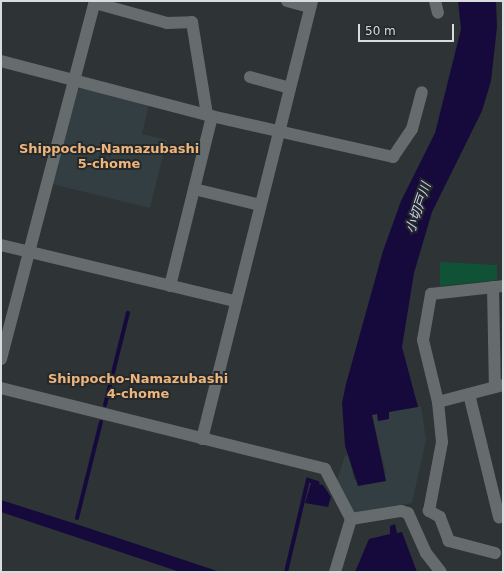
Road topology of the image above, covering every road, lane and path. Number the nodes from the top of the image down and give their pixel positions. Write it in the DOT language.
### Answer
graph roads {
  1 [pos="287,1"];
  2 [pos="95,2"];
  3 [pos="311,4"];
  4 [pos="1,61"];
  5 [pos="250,77"];
  6 [pos="74,80"];
  7 [pos="290,88"];
  8 [pos="422,92"];
  9 [pos="210,115"];
  10 [pos="279,131"];
  11 [pos="194,189"];
  12 [pos="260,205"];
  13 [pos="1,245"];
  14 [pos="31,253"];
  15 [pos="170,286"];
  16 [pos="498,287"];
  17 [pos="236,301"];
  18 [pos="1,359"];
  19 [pos="499,386"];
  20 [pos="1,388"];
  21 [pos="469,394"];
  22 [pos="438,402"];
  23 [pos="202,438"];
  24 [pos="499,517"];
  25 [pos="355,518"];
  26 [pos="495,553"];
  27 [pos="335,572"];
  28 [pos="441,572"];
  1 -- 3 [label="street"];
  2 -- 6 [label="street"];
  2 -- 9 [label="street"];
  3 -- 7 [label="street"];
  4 -- 6 [label="street"];
  5 -- 7 [label="street"];
  6 -- 9 [label="street"];
  6 -- 14 [label="street"];
  7 -- 10 [label="street"];
  8 -- 10 [label="street"];
  9 -- 10 [label="street"];
  9 -- 11 [label="street"];
  10 -- 12 [label="street"];
  11 -- 12 [label="street"];
  11 -- 15 [label="street"];
  12 -- 17 [label="street"];
  13 -- 14 [label="street"];
  14 -- 15 [label="street"];
  14 -- 18 [label="street"];
  15 -- 17 [label="street"];
  16 -- 19 [label="street"];
  16 -- 22 [label="street"];
  17 -- 23 [label="street"];
  19 -- 21 [label="street"];
  20 -- 23 [label="street"];
  21 -- 22 [label="street"];
  21 -- 24 [label="street"];
  22 -- 26 [label="street"];
  23 -- 25 [label="street"];
  25 -- 27 [label="street"];
  25 -- 28 [label="street"];
}
